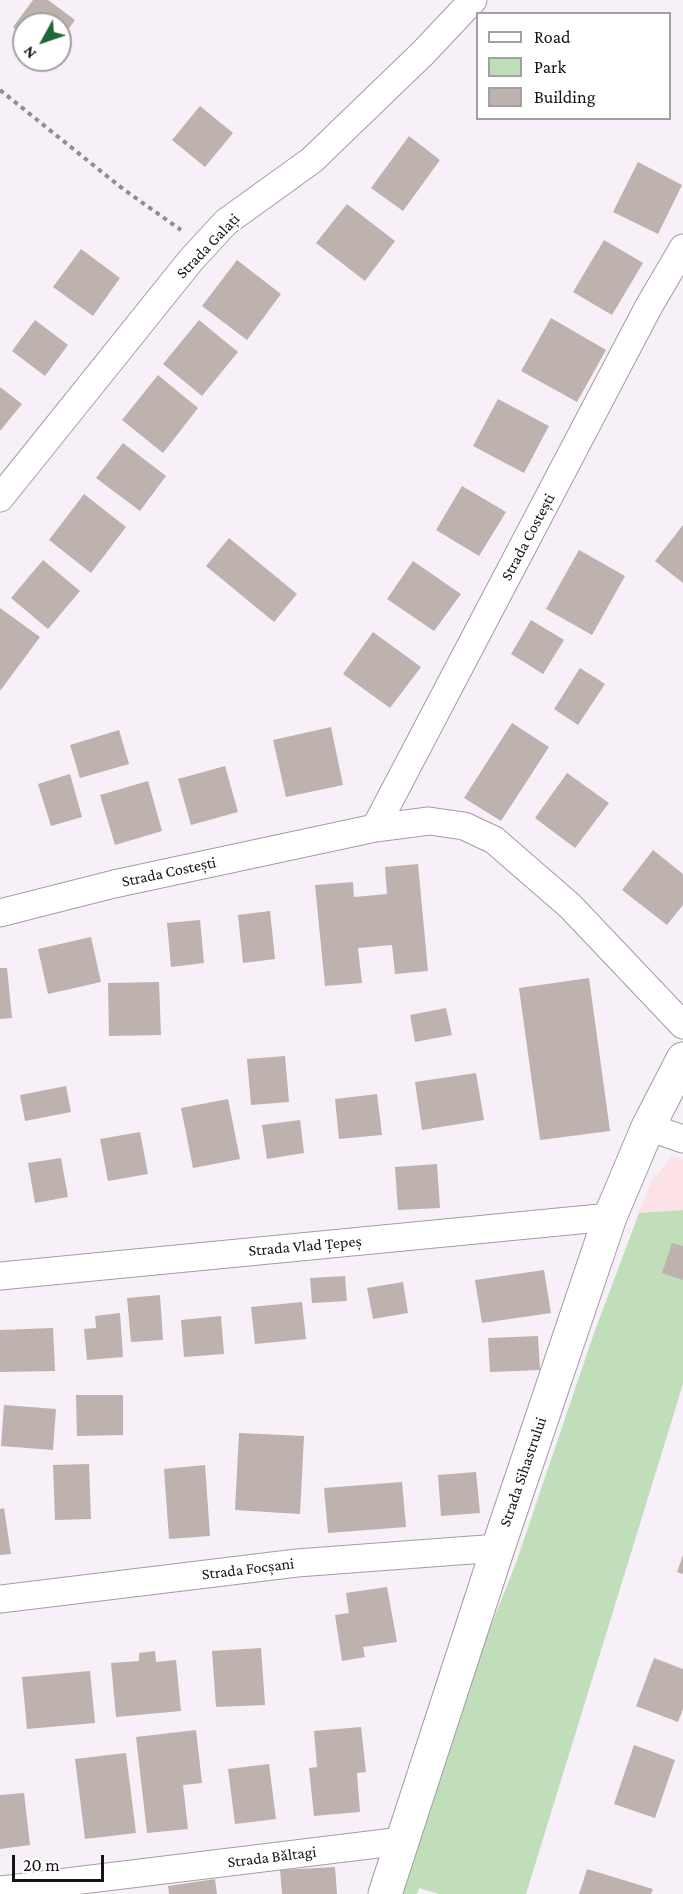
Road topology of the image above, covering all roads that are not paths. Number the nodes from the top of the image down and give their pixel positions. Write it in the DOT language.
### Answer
graph roads {
  1 [pos="473,0"];
  2 [pos="683,248"];
  3 [pos="0,498"];
  4 [pos="375,828"];
  5 [pos="0,913"];
  6 [pos="683,1025"];
  7 [pos="683,1059"];
  8 [pos="648,1127"];
  9 [pos="683,1139"];
  10 [pos="610,1217"];
  11 [pos="0,1276"];
  12 [pos="498,1548"];
  13 [pos="0,1599"];
  14 [pos="402,1841"];
  15 [pos="0,1890"];
  16 [pos="385,1894"];
  1 -- 3 [label="street, Strada Galați"];
  2 -- 4 [label="street, Strada Costești"];
  4 -- 5 [label="street, Strada Costești"];
  4 -- 6 [label="street, Strada Costești"];
  7 -- 8 [label="street, Strada Sihastrului"];
  8 -- 9 [label="street"];
  8 -- 10 [label="street, Strada Sihastrului"];
  10 -- 11 [label="street, Strada Vlad Țepeș"];
  10 -- 12 [label="street, Strada Sihastrului"];
  12 -- 13 [label="street, Strada Focșani"];
  12 -- 14 [label="street, Strada Sihastrului"];
  14 -- 15 [label="street, Strada Băltagi"];
  14 -- 16 [label="street, Strada Sihastrului"];
}
